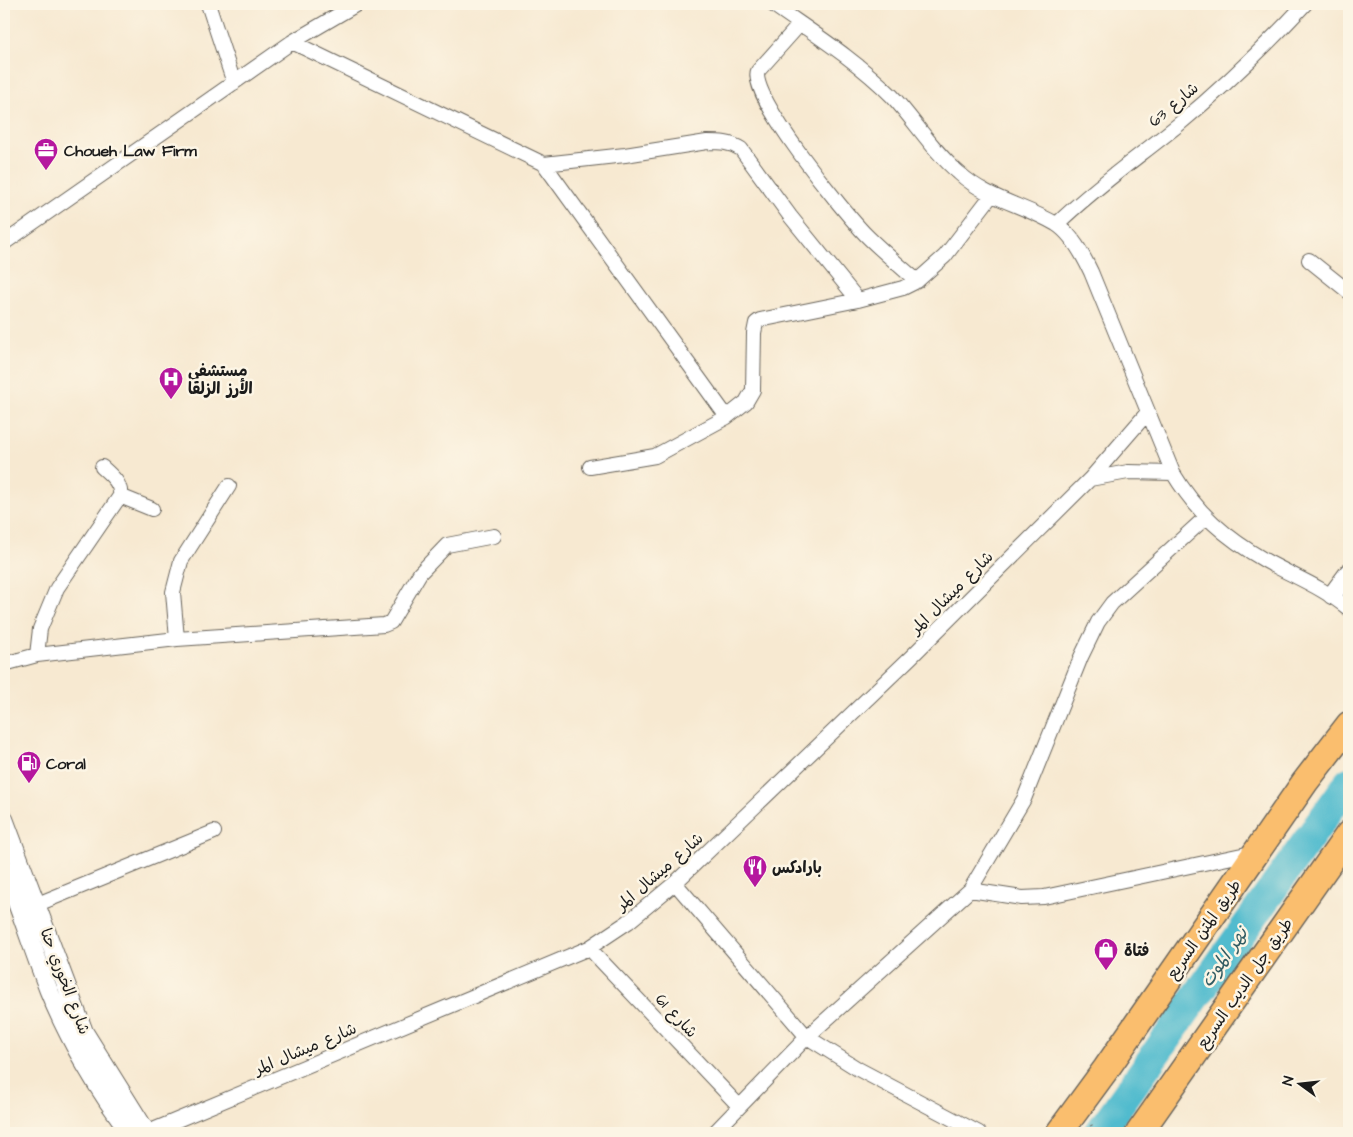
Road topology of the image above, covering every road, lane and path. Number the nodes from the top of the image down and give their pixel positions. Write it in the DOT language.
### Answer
graph roads {
  1 [pos="208,4"];
  2 [pos="357,4"];
  3 [pos="772,4"];
  4 [pos="1305,4"];
  5 [pos="800,24"];
  6 [pos="292,42"];
  7 [pos="234,82"];
  8 [pos="544,164"];
  9 [pos="991,196"];
  10 [pos="1056,224"];
  11 [pos="4,243"];
  12 [pos="1309,260"];
  13 [pos="917,281"];
  14 [pos="1349,292"];
  15 [pos="858,300"];
  16 [pos="1148,412"];
  17 [pos="727,417"];
  18 [pos="102,467"];
  19 [pos="590,467"];
  20 [pos="1173,473"];
  21 [pos="1090,479"];
  22 [pos="229,486"];
  23 [pos="120,496"];
  24 [pos="152,510"];
  25 [pos="1205,518"];
  26 [pos="494,536"];
  27 [pos="1349,572"];
  28 [pos="1332,595"];
  29 [pos="1349,609"];
  30 [pos="177,640"];
  31 [pos="37,655"];
  32 [pos="4,664"];
  33 [pos="1349,725"];
  34 [pos="4,819"];
  35 [pos="214,832"];
  36 [pos="1349,834"];
  37 [pos="1256,852"];
  38 [pos="4,868"];
  39 [pos="675,883"];
  40 [pos="970,890"];
  41 [pos="37,904"];
  42 [pos="20,911"];
  43 [pos="589,948"];
  44 [pos="807,1036"];
  45 [pos="739,1106"];
  46 [pos="1090,1125"];
  47 [pos="131,1133"];
  48 [pos="146,1133"];
  49 [pos="714,1133"];
  50 [pos="979,1133"];
  51 [pos="1059,1133"];
  52 [pos="1095,1133"];
  53 [pos="1139,1133"];
  1 -- 7 [label="street"];
  2 -- 6 [label="street"];
  3 -- 5 [label="street"];
  4 -- 10 [label="street, شارع 63"];
  5 -- 9 [label="street"];
  5 -- 13 [label="street"];
  6 -- 7 [label="street"];
  6 -- 8 [label="street"];
  7 -- 11 [label="street"];
  8 -- 15 [label="street"];
  8 -- 17 [label="street"];
  9 -- 10 [label="street"];
  9 -- 13 [label="street"];
  10 -- 16 [label="street"];
  12 -- 14 [label="street"];
  13 -- 15 [label="street"];
  15 -- 17 [label="street"];
  16 -- 20 [label="street"];
  16 -- 21 [label="street, شارع ميشال المر"];
  17 -- 19 [label="street"];
  18 -- 23 [label="street"];
  20 -- 21 [label="street"];
  20 -- 25 [label="street"];
  21 -- 39 [label="street, شارع ميشال المر"];
  22 -- 30 [label="street"];
  23 -- 24 [label="street"];
  23 -- 31 [label="street"];
  25 -- 28 [label="street"];
  25 -- 40 [label="street"];
  26 -- 30 [label="street"];
  27 -- 28 [label="street"];
  28 -- 29 [label="street"];
  30 -- 31 [label="street"];
  31 -- 32 [label="street"];
  33 -- 37 [label="highway, طريق المتن السريع"];
  34 -- 41 [label="street, شارع الخوري حنا"];
  35 -- 41 [label="street"];
  36 -- 53 [label="highway, طريق جل الديب السريع"];
  37 -- 40 [label="street"];
  37 -- 51 [label="highway, طريق المتن السريع"];
  38 -- 42 [label="street, شارع الخوري حنا"];
  39 -- 43 [label="street, شارع ميشال المر"];
  39 -- 44 [label="street"];
  40 -- 44 [label="street"];
  41 -- 42 [label="street"];
  41 -- 48 [label="street, شارع الخوري حنا"];
  42 -- 47 [label="street, شارع الخوري حنا"];
  43 -- 45 [label="street, شارع 61"];
  43 -- 48 [label="street, شارع ميشال المر"];
  44 -- 45 [label="street"];
  44 -- 50 [label="street"];
  45 -- 49 [label="street"];
  46 -- 52 [label="path"];
}
